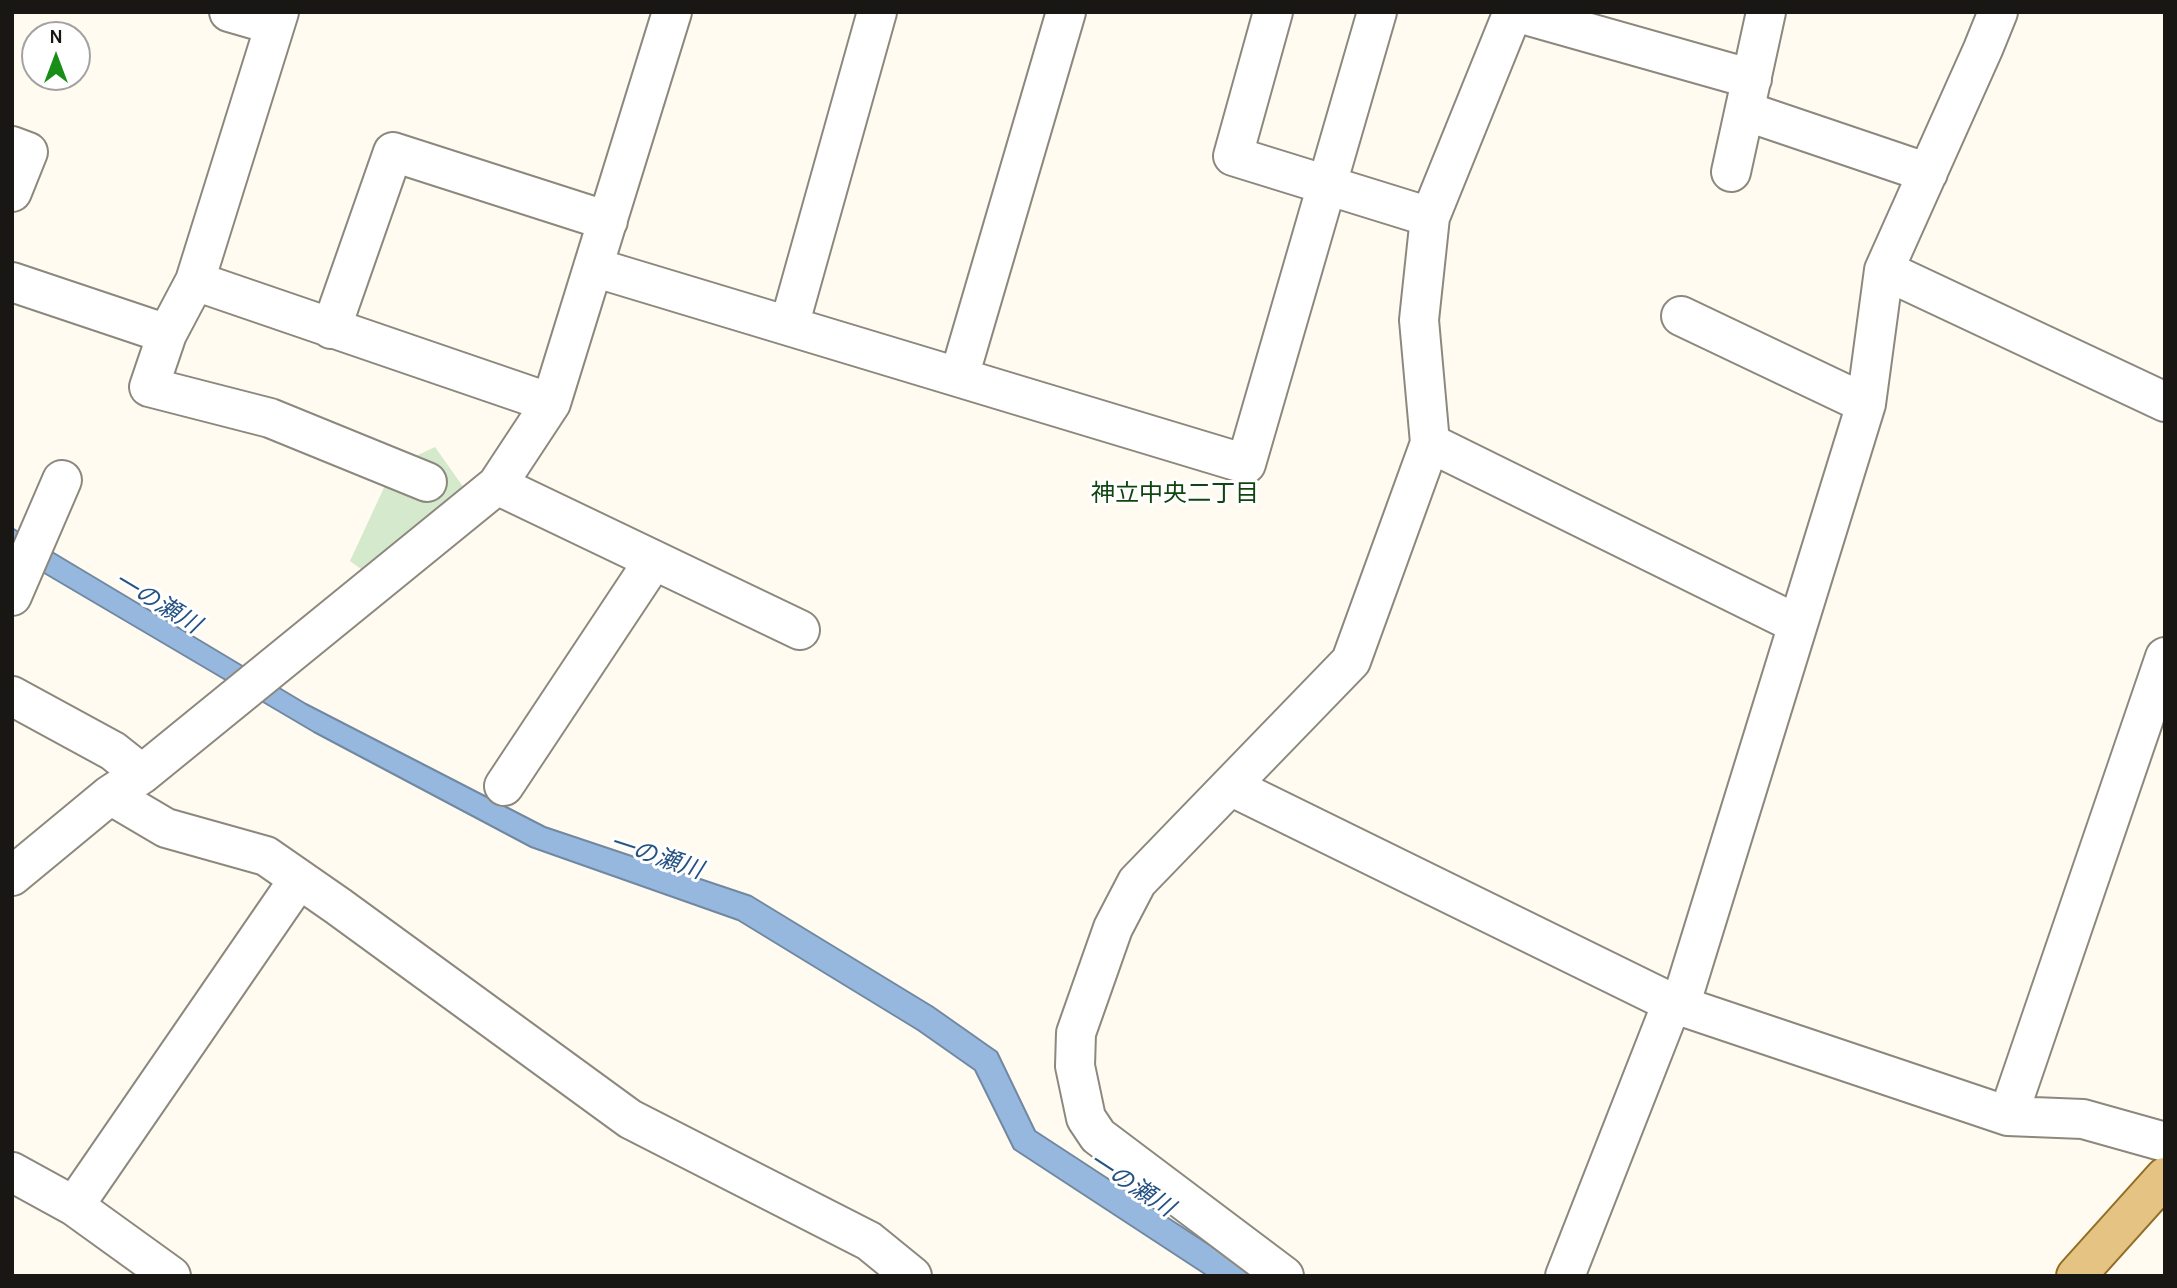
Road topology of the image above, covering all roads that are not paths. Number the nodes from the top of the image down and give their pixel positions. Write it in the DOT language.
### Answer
graph roads {
  1 [pos="229,12"];
  2 [pos="672,12"];
  3 [pos="877,12"];
  4 [pos="1066,12"];
  5 [pos="1273,12"];
  6 [pos="1377,12"];
  7 [pos="1514,12"];
  8 [pos="1766,12"];
  9 [pos="1997,12"];
  10 [pos="277,18"];
  11 [pos="1748,95"];
  12 [pos="12,146"];
  13 [pos="1731,172"];
  14 [pos="1928,173"];
  15 [pos="1327,186"];
  16 [pos="12,192"];
  17 [pos="1430,217"];
  18 [pos="608,221"];
  19 [pos="593,267"];
  20 [pos="1884,270"];
  21 [pos="195,281"];
  22 [pos="12,282"];
  23 [pos="1681,316"];
  24 [pos="789,326"];
  25 [pos="331,329"];
  26 [pos="167,334"];
  27 [pos="959,377"];
  28 [pos="2165,402"];
  29 [pos="551,403"];
  30 [pos="1866,404"];
  31 [pos="1430,443"];
  32 [pos="62,480"];
  33 [pos="427,482"];
  34 [pos="497,485"];
  35 [pos="654,559"];
  36 [pos="17,585"];
  37 [pos="1797,624"];
  38 [pos="800,630"];
  39 [pos="2165,657"];
  40 [pos="12,696"];
  41 [pos="142,774"];
  42 [pos="505,786"];
  43 [pos="1230,786"];
  44 [pos="110,795"];
  45 [pos="12,876"];
  46 [pos="299,879"];
  47 [pos="1672,1003"];
  48 [pos="2008,1116"];
  49 [pos="2165,1142"];
  50 [pos="12,1172"];
  51 [pos="2165,1177"];
  52 [pos="74,1206"];
  53 [pos="171,1276"];
  54 [pos="912,1276"];
  55 [pos="1284,1276"];
  56 [pos="1565,1276"];
  57 [pos="2076,1276"];
  1 -- 10 [label="street"];
  2 -- 18 [label="street"];
  3 -- 24 [label="street"];
  4 -- 27 [label="street"];
  5 -- 15 [label="street"];
  6 -- 15 [label="street"];
  7 -- 11 [label="street"];
  7 -- 17 [label="street"];
  8 -- 11 [label="street"];
  9 -- 14 [label="street"];
  10 -- 21 [label="street"];
  11 -- 13 [label="street"];
  11 -- 14 [label="street"];
  12 -- 16 [label="street"];
  14 -- 20 [label="street"];
  15 -- 17 [label="street"];
  15 -- 27 [label="street"];
  17 -- 31 [label="street"];
  18 -- 19 [label="street"];
  18 -- 25 [label="street"];
  19 -- 24 [label="street"];
  19 -- 29 [label="street"];
  20 -- 28 [label="street"];
  20 -- 30 [label="street"];
  21 -- 25 [label="street"];
  21 -- 26 [label="street"];
  22 -- 26 [label="street"];
  23 -- 30 [label="street"];
  24 -- 27 [label="street"];
  25 -- 29 [label="street"];
  26 -- 33 [label="street"];
  29 -- 34 [label="street"];
  30 -- 37 [label="street"];
  31 -- 37 [label="street"];
  31 -- 43 [label="street"];
  32 -- 36 [label="street"];
  34 -- 35 [label="street"];
  34 -- 41 [label="street"];
  35 -- 38 [label="street"];
  35 -- 42 [label="street"];
  37 -- 47 [label="street"];
  39 -- 48 [label="street"];
  40 -- 41 [label="street"];
  41 -- 44 [label="street"];
  43 -- 47 [label="street"];
  43 -- 55 [label="street"];
  44 -- 45 [label="street"];
  44 -- 46 [label="street"];
  46 -- 52 [label="street"];
  46 -- 54 [label="street"];
  47 -- 48 [label="street"];
  47 -- 56 [label="street"];
  48 -- 49 [label="street"];
  50 -- 52 [label="street"];
  51 -- 57 [label="main road"];
  52 -- 53 [label="street"];
}
